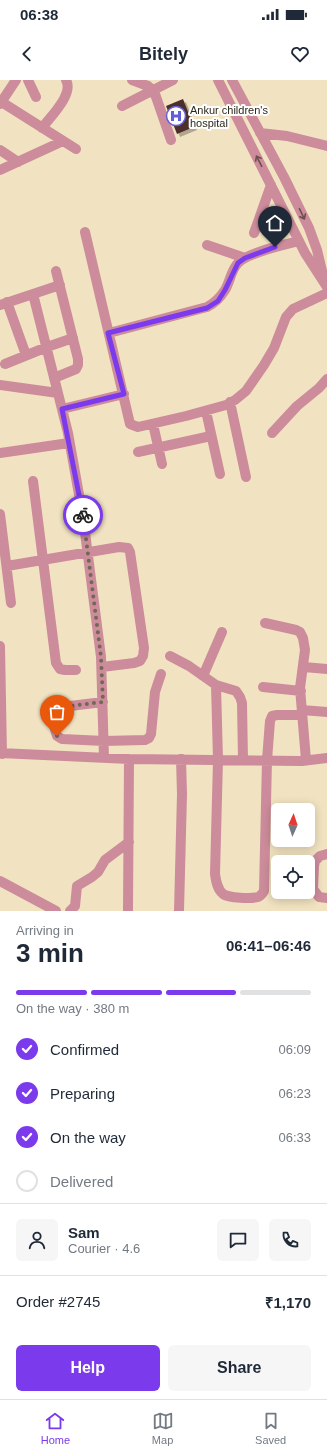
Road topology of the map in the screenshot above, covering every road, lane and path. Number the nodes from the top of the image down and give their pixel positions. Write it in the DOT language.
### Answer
graph roads {
  1 [pos="16,80"];
  2 [pos="28,80"];
  3 [pos="66,80"];
  4 [pos="132,80"];
  5 [pos="173,80"];
  6 [pos="218,80"];
  7 [pos="232,80"];
  8 [pos="154,91"];
  9 [pos="36,97"];
  10 [pos="0,102"];
  11 [pos="122,106"];
  12 [pos="42,128"];
  13 [pos="260,133"];
  14 [pos="171,140"];
  15 [pos="63,141"];
  16 [pos="327,146"];
  17 [pos="76,149"];
  18 [pos="0,150"];
  19 [pos="18,162"];
  20 [pos="0,170"];
  21 [pos="271,185"];
  22 [pos="85,232"];
  23 [pos="254,233"];
  24 [pos="300,241"];
  25 [pos="207,245"];
  26 [pos="322,249"];
  27 [pos="305,253"];
  28 [pos="245,258"];
  29 [pos="56,271"];
  30 [pos="326,284"];
  31 [pos="60,285"];
  32 [pos="327,293"];
  33 [pos="32,294"];
  34 [pos="4,303"];
  35 [pos="108,333"];
  36 [pos="73,338"];
  37 [pos="47,347"];
  38 [pos="26,355"];
  39 [pos="5,364"];
  40 [pos="54,378"];
  41 [pos="327,379"];
  42 [pos="0,385"];
  43 [pos="58,394"];
  44 [pos="124,394"];
  45 [pos="230,402"];
  46 [pos="62,409"];
  47 [pos="206,411"];
  48 [pos="152,424"];
  49 [pos="272,433"];
  50 [pos="212,436"];
  51 [pos="70,443"];
  52 [pos="158,448"];
  53 [pos="138,452"];
  54 [pos="0,453"];
  55 [pos="162,464"];
  56 [pos="220,474"];
  57 [pos="246,476"];
  58 [pos="33,482"];
  59 [pos="0,514"];
  60 [pos="88,552"];
  61 [pos="42,559"];
  62 [pos="7,566"];
  63 [pos="11,603"];
  64 [pos="265,623"];
  65 [pos="222,632"];
  66 [pos="0,646"];
  67 [pos="170,656"];
  68 [pos="102,667"];
  69 [pos="304,667"];
  70 [pos="327,669"];
  71 [pos="76,670"];
  72 [pos="161,674"];
  73 [pos="203,676"];
  74 [pos="0,685"];
  75 [pos="216,685"];
  76 [pos="263,687"];
  77 [pos="301,691"];
  78 [pos="103,702"];
  79 [pos="302,712"];
  80 [pos="327,712"];
  81 [pos="104,741"];
  82 [pos="1,753"];
  83 [pos="104,758"];
  84 [pos="327,758"];
  85 [pos="129,759"];
  86 [pos="181,759"];
  87 [pos="218,760"];
  88 [pos="244,760"];
  89 [pos="267,760"];
  90 [pos="306,760"];
  91 [pos="129,842"];
  92 [pos="327,854"];
  93 [pos="0,881"];
  94 [pos="327,898"];
  95 [pos="56,911"];
  96 [pos="70,911"];
  97 [pos="128,911"];
  98 [pos="179,911"];
  1 -- 10 [label="street"];
  2 -- 9 [label="street"];
  3 -- 12 [label="street"];
  4 -- 8 [label="street"];
  5 -- 8 [label="street"];
  21 -- 6 [label="street, one-way"];
  7 -- 13 [label="street"];
  8 -- 11 [label="street"];
  8 -- 14 [label="street"];
  10 -- 12 [label="street"];
  12 -- 15 [label="street"];
  13 -- 16 [label="street"];
  13 -- 26 [label="street, one-way"];
  15 -- 17 [label="street"];
  15 -- 19 [label="street"];
  18 -- 19 [label="street"];
  19 -- 20 [label="street"];
  21 -- 23 [label="street"];
  21 -- 24 [label="street"];
  22 -- 35 [label="street"];
  24 -- 27 [label="street"];
  24 -- 28 [label="street"];
  25 -- 28 [label="street"];
  26 -- 27 [label="street"];
  26 -- 30 [label="street"];
  27 -- 30 [label="street"];
  28 -- 35 [label="street"];
  29 -- 31 [label="street"];
  31 -- 33 [label="street"];
  31 -- 36 [label="street"];
  32 -- 45 [label="street"];
  33 -- 34 [label="street"];
  33 -- 37 [label="street"];
  34 -- 38 [label="street"];
  35 -- 44 [label="street"];
  36 -- 37 [label="street"];
  36 -- 40 [label="street"];
  37 -- 38 [label="street"];
  37 -- 40 [label="street"];
  38 -- 39 [label="street"];
  40 -- 43 [label="street"];
  41 -- 49 [label="street"];
  42 -- 43 [label="street"];
  43 -- 46 [label="street"];
  44 -- 46 [label="street"];
  44 -- 48 [label="street"];
  45 -- 47 [label="street"];
  45 -- 57 [label="street"];
  46 -- 51 [label="street"];
  47 -- 48 [label="street"];
  47 -- 50 [label="street"];
  48 -- 52 [label="street"];
  50 -- 52 [label="street"];
  50 -- 56 [label="street"];
  51 -- 54 [label="street"];
  51 -- 60 [label="street"];
  52 -- 53 [label="street"];
  52 -- 55 [label="street"];
  58 -- 61 [label="street"];
  59 -- 62 [label="street"];
  60 -- 61 [label="street"];
  60 -- 68 [label="street"];
  60 -- 68 [label="street"];
  61 -- 62 [label="street"];
  61 -- 71 [label="street"];
  62 -- 63 [label="street"];
  64 -- 69 [label="street"];
  65 -- 73 [label="street"];
  66 -- 74 [label="street"];
  67 -- 73 [label="street"];
  68 -- 78 [label="street"];
  69 -- 70 [label="street"];
  69 -- 77 [label="street"];
  72 -- 81 [label="street"];
  73 -- 75 [label="street"];
  74 -- 82 [label="street"];
  75 -- 87 [label="street"];
  75 -- 88 [label="street"];
  76 -- 77 [label="street"];
  77 -- 79 [label="street"];
  78 -- 81 [label="street"];
  78 -- 81 [label="street"];
  79 -- 80 [label="street"];
  79 -- 89 [label="street"];
  79 -- 90 [label="street"];
  81 -- 83 [label="street"];
  82 -- 83 [label="street"];
  83 -- 85 [label="street"];
  84 -- 90 [label="street"];
  85 -- 86 [label="street"];
  85 -- 91 [label="street"];
  86 -- 87 [label="street"];
  86 -- 98 [label="street"];
  87 -- 88 [label="street"];
  87 -- 89 [label="street"];
  88 -- 89 [label="street"];
  89 -- 90 [label="street"];
  91 -- 96 [label="street"];
  91 -- 97 [label="street"];
  92 -- 94 [label="street"];
  93 -- 95 [label="street"];
}
